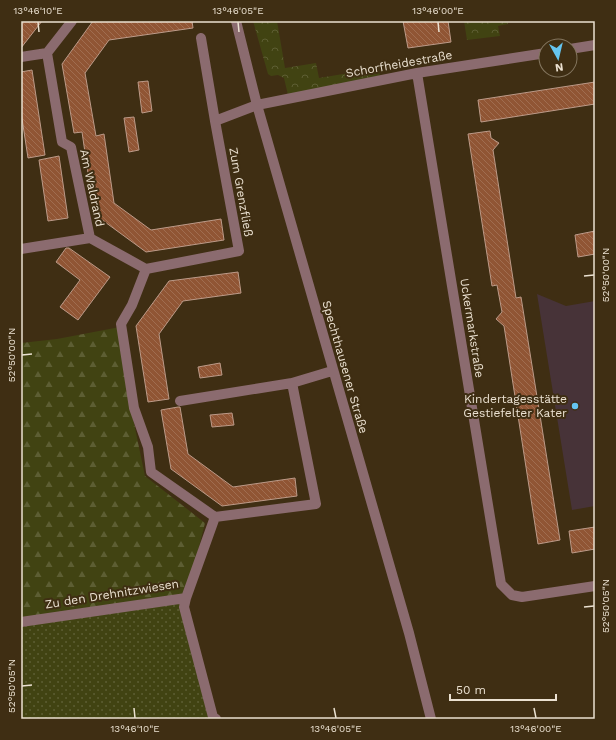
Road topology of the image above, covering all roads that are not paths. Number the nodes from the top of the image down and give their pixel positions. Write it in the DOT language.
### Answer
graph roads {
  1 [pos="72,21"];
  2 [pos="236,21"];
  3 [pos="201,38"];
  4 [pos="595,45"];
  5 [pos="578,48"];
  6 [pos="47,53"];
  7 [pos="538,54"];
  8 [pos="21,58"];
  9 [pos="417,73"];
  10 [pos="257,105"];
  11 [pos="215,121"];
  12 [pos="90,238"];
  13 [pos="21,249"];
  14 [pos="146,269"];
  15 [pos="332,371"];
  16 [pos="292,382"];
  17 [pos="180,401"];
  18 [pos="215,517"];
  19 [pos="595,586"];
  20 [pos="186,598"];
  21 [pos="21,622"];
  22 [pos="213,718"];
  23 [pos="432,719"];
  1 -- 6 [label="street"];
  2 -- 10 [label="street, Spechthausener Straße"];
  3 -- 11 [label="street"];
  4 -- 5 [label="street"];
  6 -- 8 [label="street"];
  6 -- 12 [label="street, Am Waldrand"];
  7 -- 9 [label="street, Schorfheidestraße"];
  9 -- 10 [label="street, Schorfheidestraße"];
  9 -- 19 [label="street, Uckermarkstraße"];
  10 -- 11 [label="street"];
  10 -- 15 [label="street, Spechthausener Straße"];
  11 -- 14 [label="street, Zum Grenzfließ"];
  12 -- 13 [label="street"];
  12 -- 14 [label="street"];
  14 -- 18 [label="street"];
  15 -- 16 [label="street"];
  15 -- 23 [label="street, Spechthausener Straße"];
  16 -- 17 [label="street"];
  16 -- 18 [label="street"];
  18 -- 20 [label="street, Zu den Drehnitzwiesen"];
  20 -- 21 [label="street, Zu den Drehnitzwiesen"];
  20 -- 22 [label="street"];
}
